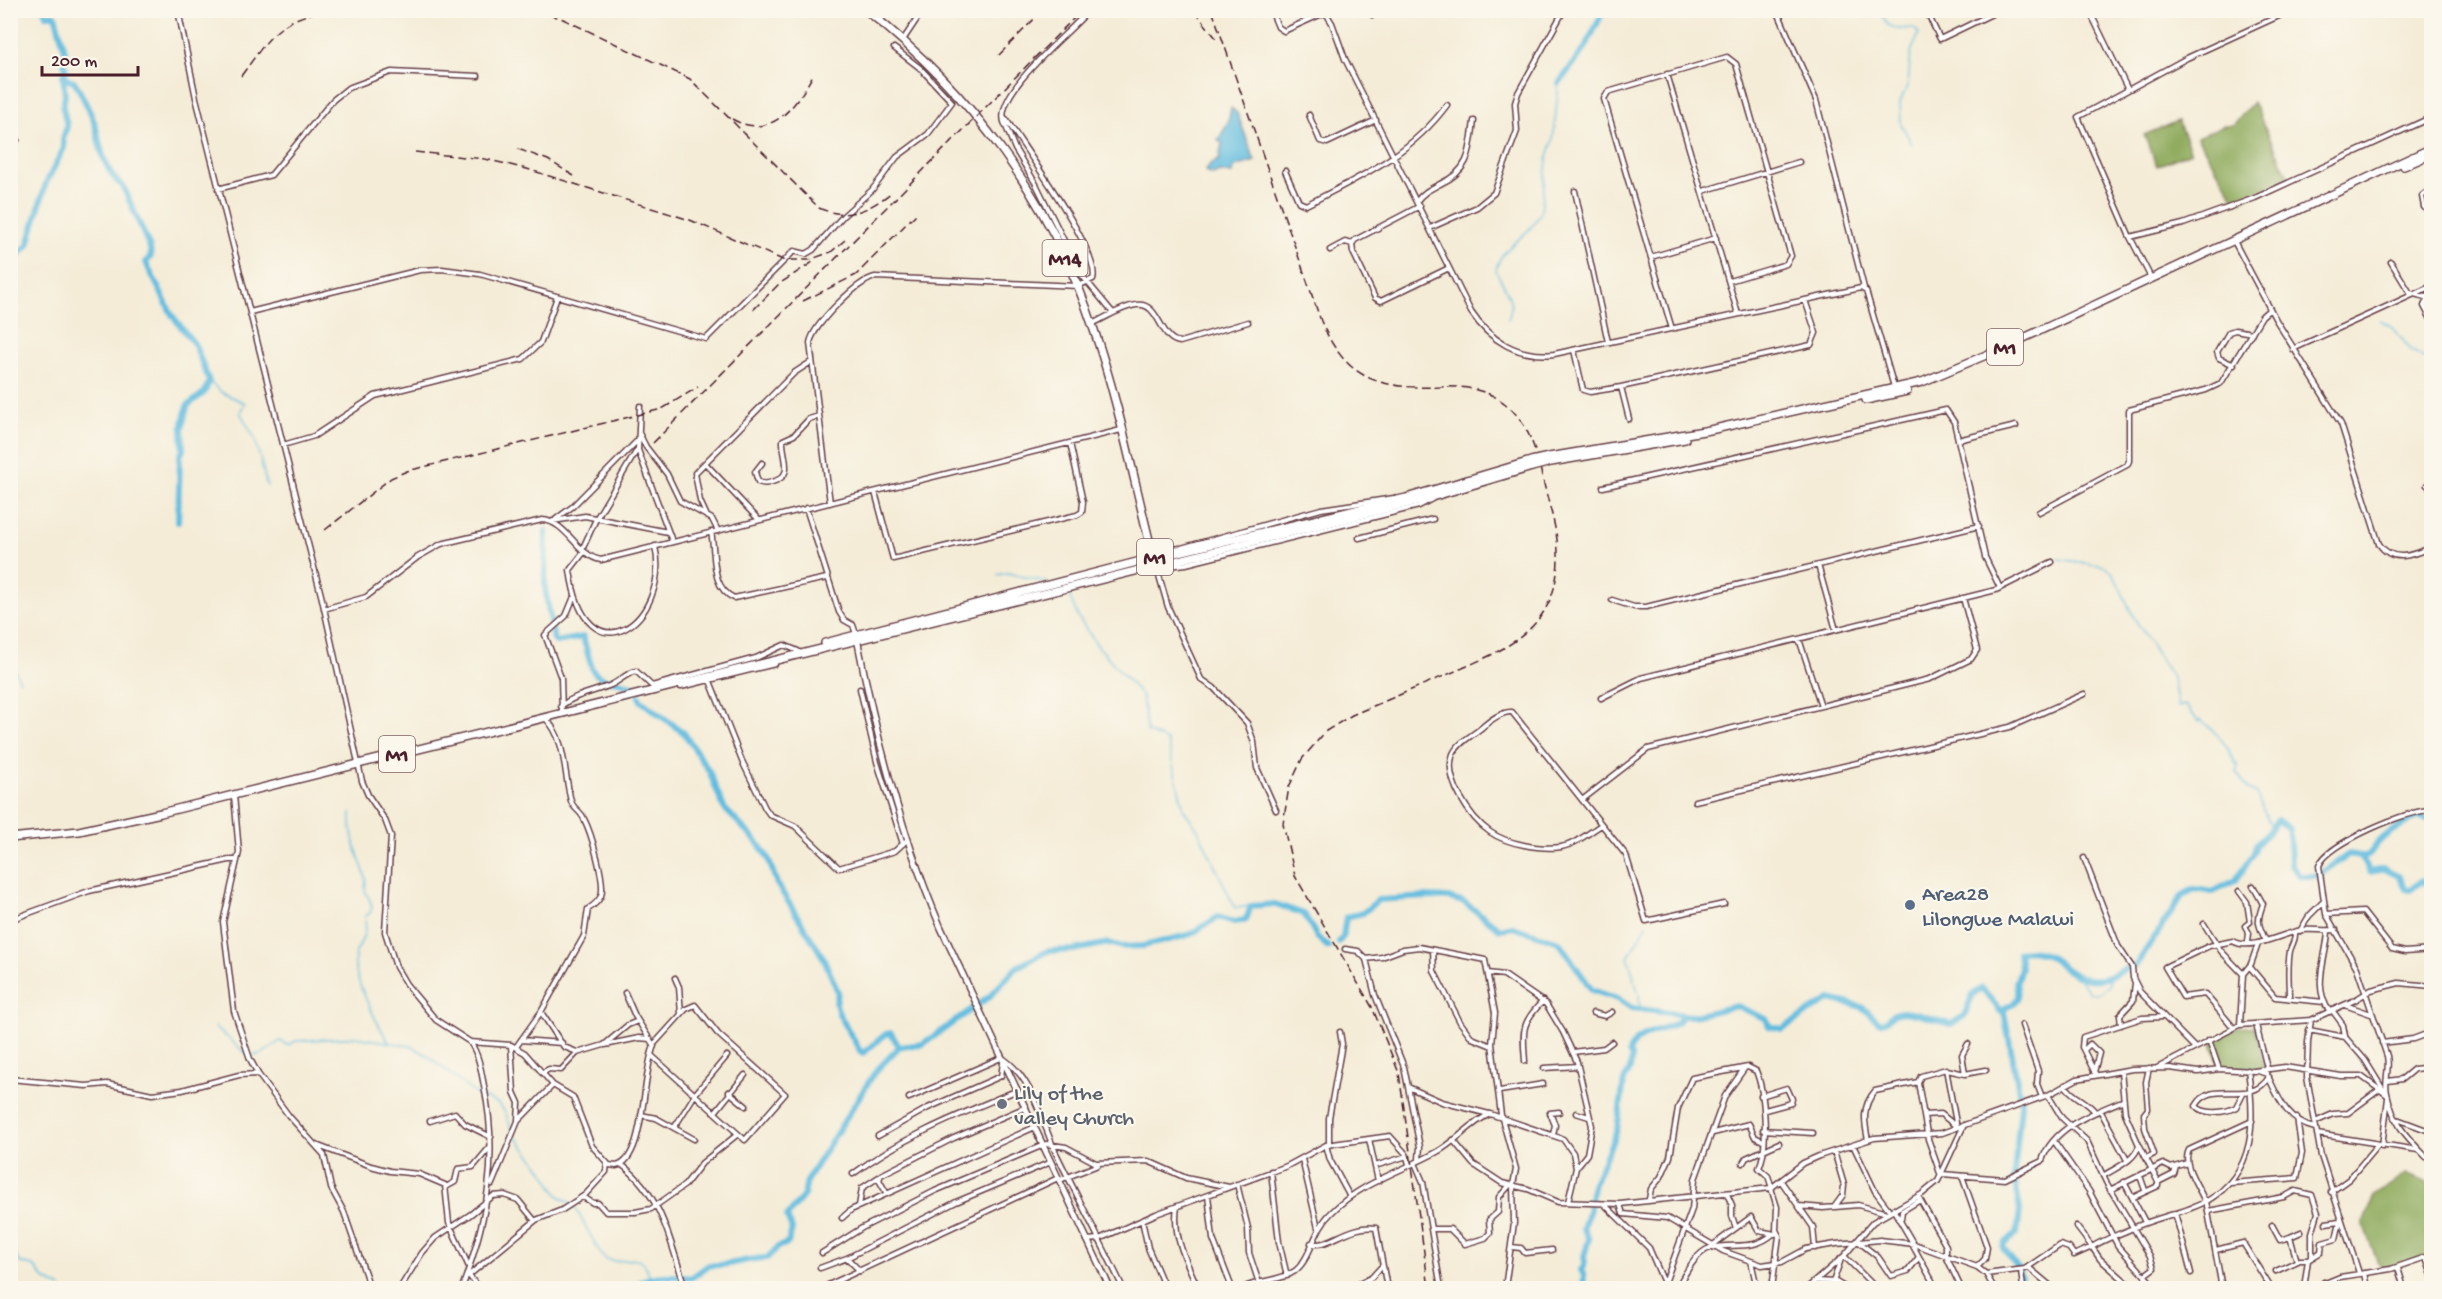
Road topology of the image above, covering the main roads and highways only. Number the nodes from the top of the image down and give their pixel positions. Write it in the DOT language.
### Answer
graph roads {
  1 [pos="866,10"];
  2 [pos="2432,148"];
  3 [pos="2432,154"];
  4 [pos="1895,391"];
  5 [pos="1532,464"];
  6 [pos="1155,561"];
  7 [pos="857,637"];
  8 [pos="783,658"];
  9 [pos="10,838"];
  10 [pos="1110,1288"];
  1 -- 6 [label="highway, M14"];
  2 -- 4 [label="highway, M1"];
  3 -- 4 [label="highway, M1"];
  4 -- 5 [label="highway, M1, bridge"];
  5 -- 6 [label="highway, M1"];
  5 -- 6 [label="highway, M1"];
  6 -- 7 [label="highway, M1"];
  7 -- 8 [label="highway, M1"];
  7 -- 8 [label="highway, M1"];
  7 -- 10 [label="main road"];
  8 -- 9 [label="highway, M1"];
}
